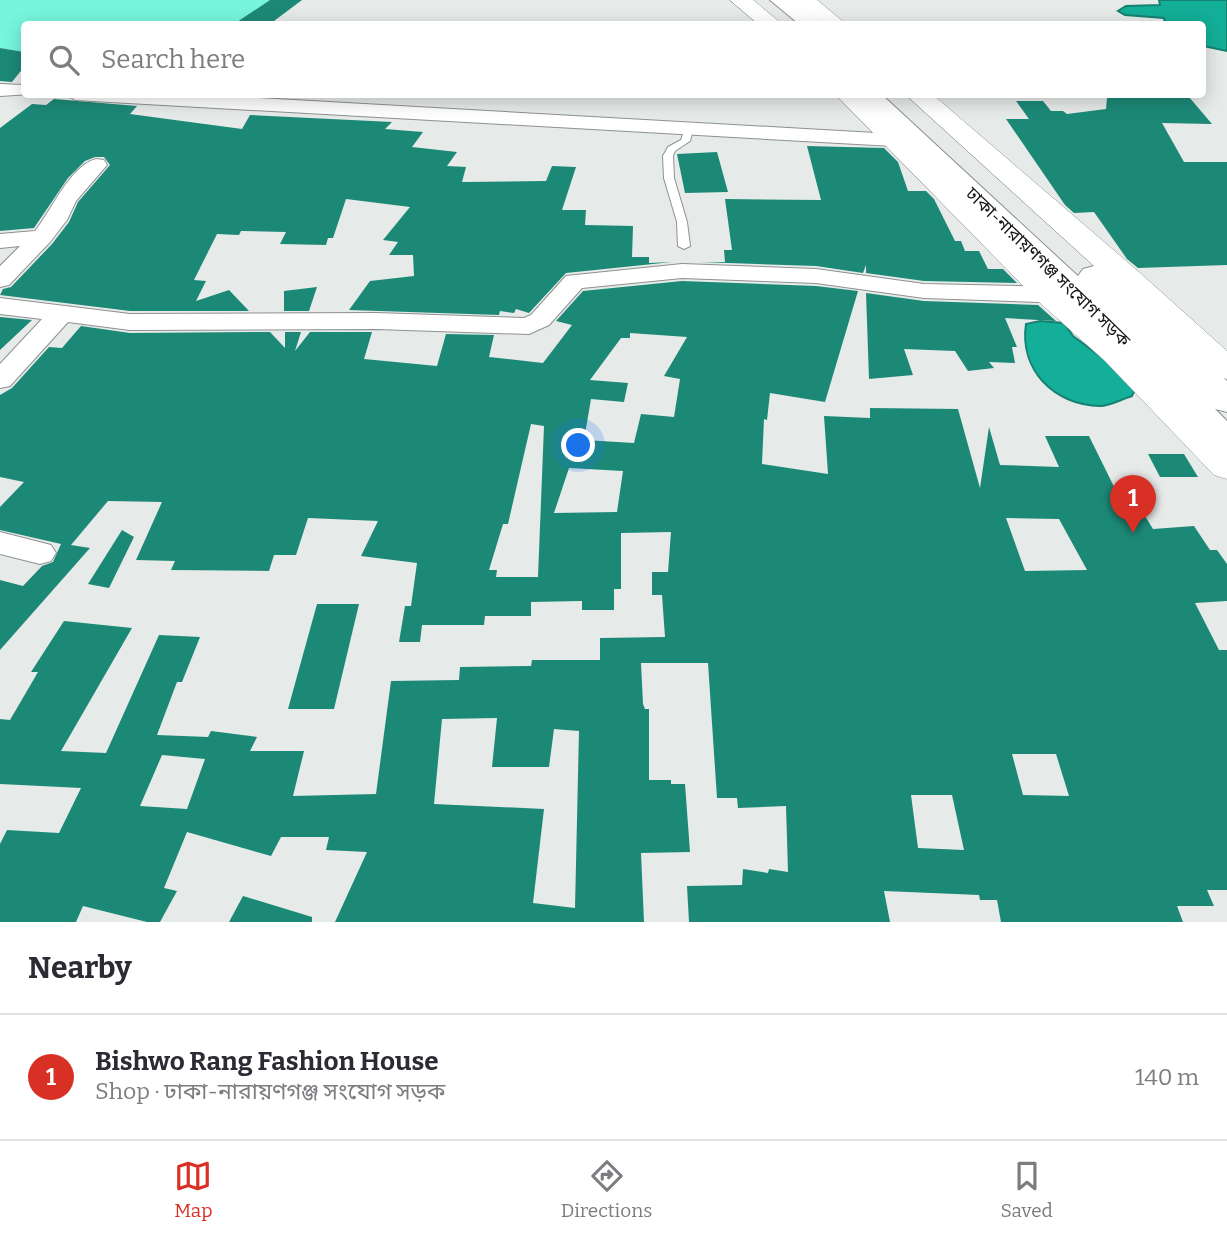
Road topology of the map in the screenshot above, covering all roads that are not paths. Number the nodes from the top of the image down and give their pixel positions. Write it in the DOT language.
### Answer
graph roads {
  1 [pos="740,0"];
  2 [pos="757,0"];
  3 [pos="781,0"];
  4 [pos="804,0"];
  5 [pos="767,21"];
  6 [pos="783,21"];
  7 [pos="808,21"];
  8 [pos="831,21"];
  9 [pos="0,90"];
  10 [pos="21,91"];
  11 [pos="143,98"];
  12 [pos="851,98"];
  13 [pos="870,98"];
  14 [pos="902,98"];
  15 [pos="922,98"];
  16 [pos="688,130"];
  17 [pos="893,139"];
  18 [pos="96,165"];
  19 [pos="41,237"];
  20 [pos="0,241"];
  21 [pos="684,246"];
  22 [pos="0,280"];
  23 [pos="1064,295"];
  24 [pos="0,306"];
  25 [pos="60,315"];
  26 [pos="1227,369"];
  27 [pos="0,380"];
  28 [pos="1227,401"];
  29 [pos="1227,442"];
  30 [pos="1227,467"];
  31 [pos="0,543"];
  32 [pos="40,553"];
  1 -- 5 [label="street"];
  2 -- 6 [label="main road"];
  3 -- 7 [label="main road"];
  4 -- 8 [label="street"];
  9 -- 10 [label="street"];
  11 -- 16 [label="street"];
  12 -- 17 [label="street"];
  13 -- 23 [label="main road, ঢাকা-নারায়ণগঞ্জ সংযোগ সড়ক"];
  14 -- 28 [label="main road, ঢাকা-নারায়ণগঞ্জ সংযোগ সড়ক"];
  15 -- 26 [label="street"];
  16 -- 17 [label="street"];
  16 -- 21 [label="lane"];
  17 -- 23 [label="street"];
  18 -- 19 [label="street"];
  19 -- 20 [label="street"];
  19 -- 22 [label="street"];
  23 -- 25 [label="street"];
  23 -- 29 [label="main road, ঢাকা-নারায়ণগঞ্জ সংযোগ সড়ক"];
  23 -- 30 [label="street"];
  24 -- 25 [label="street"];
  25 -- 27 [label="street"];
  31 -- 32 [label="street"];
}
